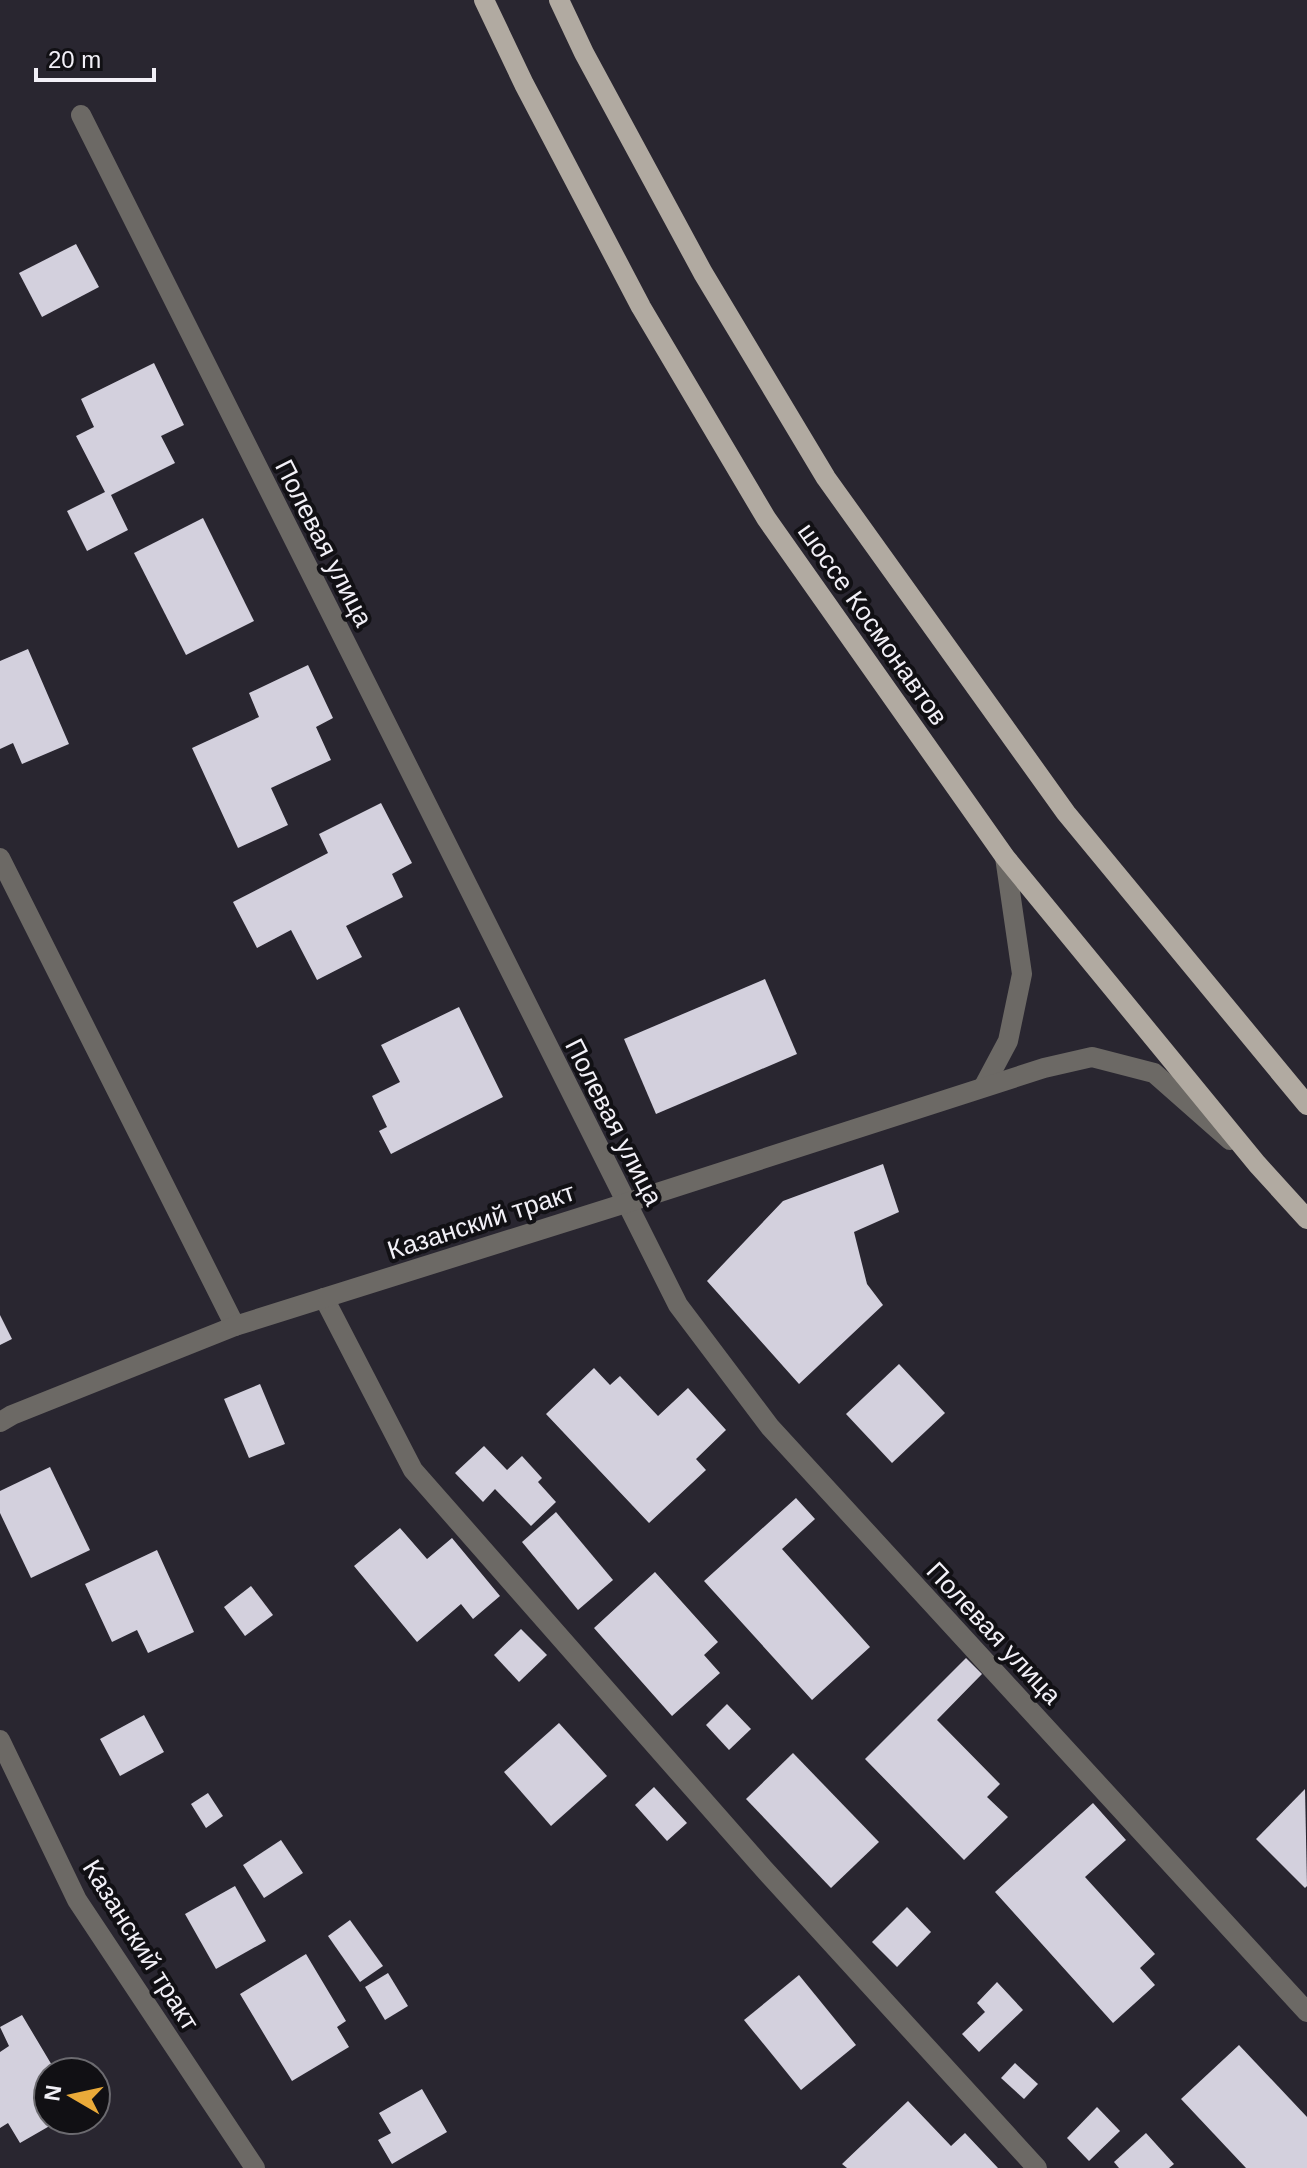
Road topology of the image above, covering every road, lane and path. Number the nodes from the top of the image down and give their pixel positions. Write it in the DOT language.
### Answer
graph roads {
  1 [pos="484,0"];
  2 [pos="559,0"];
  3 [pos="81,115"];
  4 [pos="1005,857"];
  5 [pos="0,858"];
  6 [pos="984,1086"];
  7 [pos="1307,1105"];
  8 [pos="1257,1164"];
  9 [pos="626,1203"];
  10 [pos="1307,1219"];
  11 [pos="324,1298"];
  12 [pos="235,1326"];
  13 [pos="0,1422"];
  14 [pos="0,1740"];
  15 [pos="1307,2012"];
  16 [pos="255,2168"];
  17 [pos="1037,2168"];
  1 -- 4 [label="main road, шоссе Космонавтов"];
  2 -- 7 [label="main road, шоссе Космонавтов"];
  3 -- 9 [label="street, Полевая улица"];
  4 -- 6 [label="street"];
  4 -- 8 [label="main road, шоссе Космонавтов"];
  5 -- 12 [label="street"];
  6 -- 8 [label="street, Казанский тракт"];
  6 -- 9 [label="street, Казанский тракт"];
  8 -- 10 [label="main road, шоссе Космонавтов"];
  9 -- 11 [label="street, Казанский тракт"];
  9 -- 15 [label="street, Полевая улица"];
  11 -- 12 [label="street, Казанский тракт"];
  11 -- 17 [label="street"];
  12 -- 13 [label="street, Казанский тракт"];
  14 -- 16 [label="street, Казанский тракт"];
}
